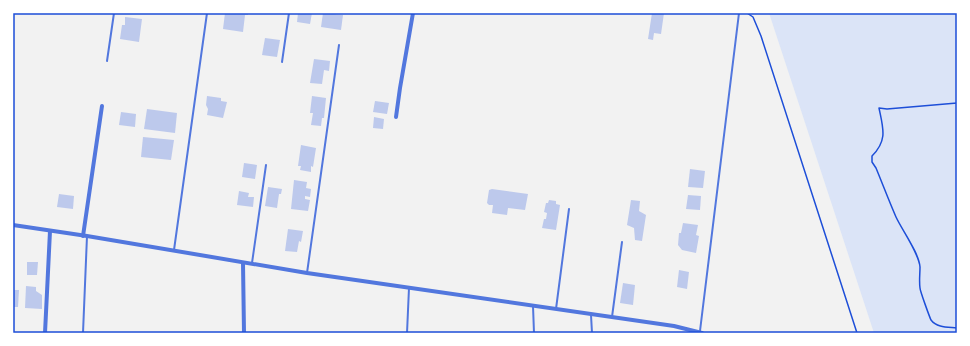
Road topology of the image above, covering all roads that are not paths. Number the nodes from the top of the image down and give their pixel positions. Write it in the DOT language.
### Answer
graph roads {
  1 [pos="114,13"];
  2 [pos="207,13"];
  3 [pos="289,13"];
  4 [pos="413,13"];
  5 [pos="739,13"];
  6 [pos="339,45"];
  7 [pos="107,61"];
  8 [pos="282,62"];
  9 [pos="102,106"];
  10 [pos="396,117"];
  11 [pos="266,165"];
  12 [pos="569,209"];
  13 [pos="13,226"];
  14 [pos="50,231"];
  15 [pos="85,236"];
  16 [pos="622,242"];
  17 [pos="174,252"];
  18 [pos="243,263"];
  19 [pos="252,264"];
  20 [pos="307,273"];
  21 [pos="409,288"];
  22 [pos="533,306"];
  23 [pos="556,309"];
  24 [pos="591,314"];
  25 [pos="612,317"];
  26 [pos="45,333"];
  27 [pos="83,333"];
  28 [pos="244,333"];
  29 [pos="407,333"];
  30 [pos="534,333"];
  31 [pos="592,333"];
  32 [pos="701,333"];
  1 -- 7 [label="lane"];
  2 -- 17 [label="lane"];
  3 -- 8 [label="lane"];
  4 -- 10 [label="street"];
  5 -- 32 [label="lane"];
  6 -- 20 [label="lane"];
  9 -- 15 [label="street"];
  11 -- 19 [label="lane"];
  12 -- 23 [label="lane"];
  13 -- 14 [label="street"];
  14 -- 15 [label="street"];
  14 -- 26 [label="street"];
  15 -- 17 [label="street"];
  15 -- 27 [label="lane"];
  16 -- 25 [label="lane"];
  17 -- 18 [label="street"];
  18 -- 19 [label="street"];
  18 -- 28 [label="street"];
  19 -- 20 [label="street"];
  20 -- 21 [label="street"];
  21 -- 22 [label="street"];
  21 -- 29 [label="lane"];
  22 -- 23 [label="street"];
  22 -- 30 [label="lane"];
  23 -- 24 [label="street"];
  24 -- 25 [label="street"];
  24 -- 31 [label="lane"];
  25 -- 32 [label="street"];
}
